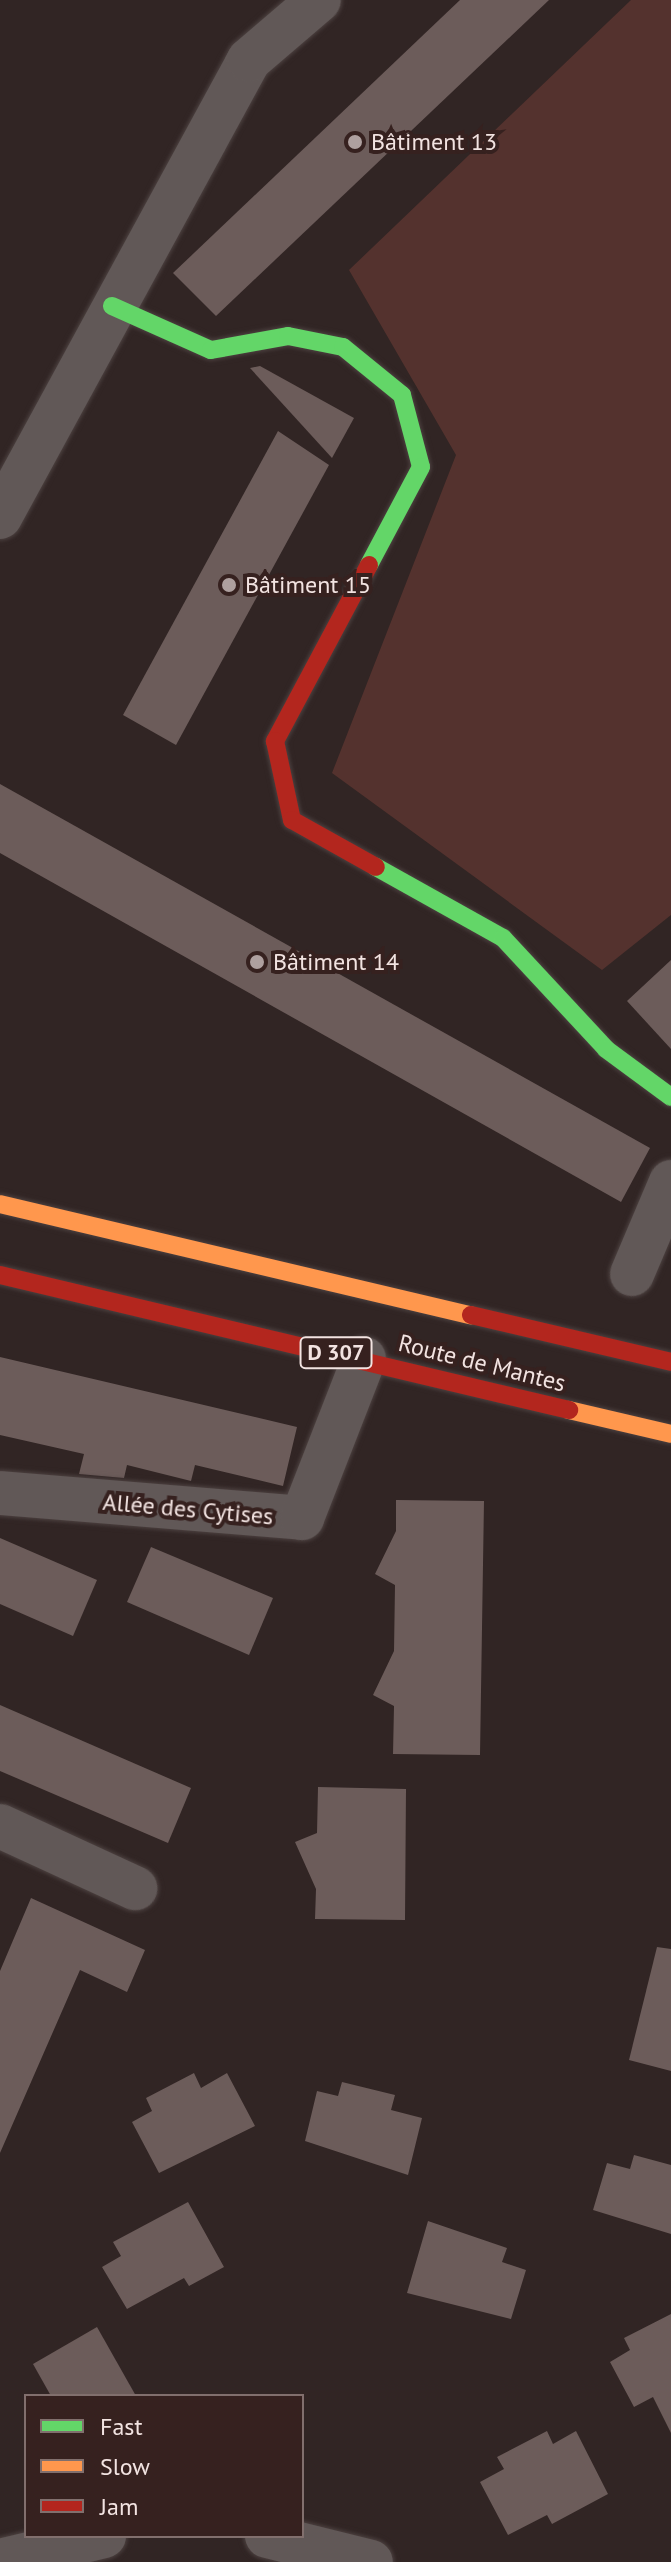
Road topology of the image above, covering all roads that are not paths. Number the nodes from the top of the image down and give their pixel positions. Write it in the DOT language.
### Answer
graph roads {
  1 [pos="319,0"];
  2 [pos="112,306"];
  3 [pos="0,517"];
  4 [pos="671,1097"];
  5 [pos="671,1182"];
  6 [pos="0,1204"];
  7 [pos="632,1274"];
  8 [pos="0,1275"];
  9 [pos="364,1359"];
  10 [pos="671,1362"];
  11 [pos="671,1434"];
  12 [pos="0,1493"];
  13 [pos="3,1835"];
  14 [pos="135,1888"];
  15 [pos="96,2538"];
  16 [pos="275,2538"];
  17 [pos="0,2561"];
  18 [pos="371,2562"];
  1 -- 2 [label="street"];
  2 -- 3 [label="street"];
  2 -- 4 [label="main road"];
  5 -- 7 [label="street"];
  6 -- 10 [label="main road, Route de Mantes"];
  8 -- 9 [label="main road, Route de Mantes / D 307"];
  9 -- 11 [label="main road, Route de Mantes / D 307"];
  9 -- 12 [label="street, Allée des Cytises"];
  13 -- 14 [label="street"];
  15 -- 17 [label="street"];
  16 -- 18 [label="street"];
}
